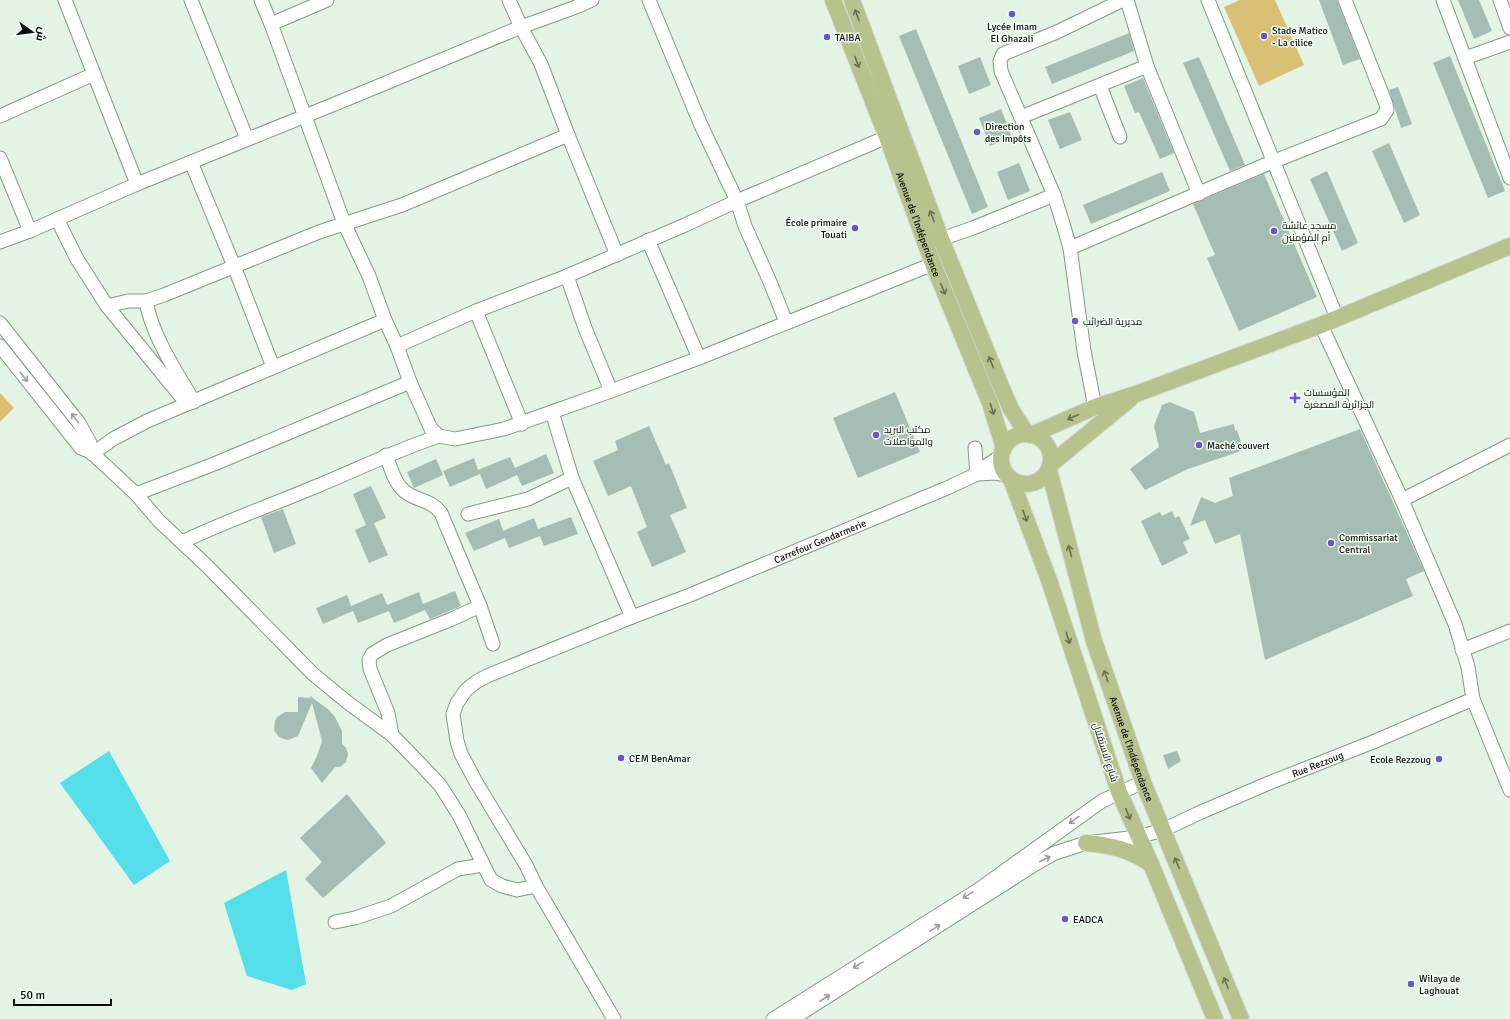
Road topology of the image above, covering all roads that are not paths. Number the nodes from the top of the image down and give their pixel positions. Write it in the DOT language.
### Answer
graph roads {
  1 [pos="65,0"];
  2 [pos="191,0"];
  3 [pos="261,0"];
  4 [pos="327,0"];
  5 [pos="509,0"];
  6 [pos="592,0"];
  7 [pos="649,0"];
  8 [pos="833,0"];
  9 [pos="852,0"];
  10 [pos="1123,0"];
  11 [pos="1127,0"];
  12 [pos="1208,0"];
  13 [pos="1345,0"];
  14 [pos="1443,0"];
  15 [pos="1500,0"];
  16 [pos="271,24"];
  17 [pos="522,27"];
  18 [pos="1510,28"];
  19 [pos="1510,42"];
  20 [pos="1465,58"];
  21 [pos="1147,66"];
  22 [pos="94,74"];
  23 [pos="1100,86"];
  24 [pos="0,116"];
  25 [pos="304,117"];
  26 [pos="1021,117"];
  27 [pos="568,135"];
  28 [pos="887,137"];
  29 [pos="1120,137"];
  30 [pos="247,139"];
  31 [pos="0,158"];
  32 [pos="191,162"];
  33 [pos="1272,162"];
  34 [pos="1510,178"];
  35 [pos="138,184"];
  36 [pos="1200,194"];
  37 [pos="1054,195"];
  38 [pos="737,201"];
  39 [pos="57,219"];
  40 [pos="344,223"];
  41 [pos="30,231"];
  42 [pos="941,239"];
  43 [pos="648,240"];
  44 [pos="0,242"];
  45 [pos="1510,246"];
  46 [pos="1070,248"];
  47 [pos="617,255"];
  48 [pos="933,264"];
  49 [pos="234,266"];
  50 [pos="566,276"];
  51 [pos="146,301"];
  52 [pos="107,306"];
  53 [pos="476,311"];
  54 [pos="1337,318"];
  55 [pos="385,320"];
  56 [pos="786,322"];
  57 [pos="0,323"];
  58 [pos="1321,325"];
  59 [pos="0,346"];
  60 [pos="397,346"];
  61 [pos="699,358"];
  62 [pos="273,367"];
  63 [pos="410,382"];
  64 [pos="612,391"];
  65 [pos="1136,394"];
  66 [pos="191,403"];
  67 [pos="1095,407"];
  68 [pos="552,412"];
  69 [pos="522,424"];
  70 [pos="1029,434"];
  71 [pos="439,436"];
  72 [pos="1510,445"];
  73 [pos="974,448"];
  74 [pos="1003,452"];
  75 [pos="91,453"];
  76 [pos="386,456"];
  77 [pos="1050,467"];
  78 [pos="977,474"];
  79 [pos="1009,477"];
  80 [pos="572,478"];
  81 [pos="136,494"];
  82 [pos="1402,500"];
  83 [pos="468,514"];
  84 [pos="182,542"];
  85 [pos="480,606"];
  86 [pos="632,616"];
  87 [pos="1510,631"];
  88 [pos="492,644"];
  89 [pos="1462,650"];
  90 [pos="1473,699"];
  91 [pos="392,735"];
  92 [pos="1143,782"];
  93 [pos="1510,790"];
  94 [pos="1119,792"];
  95 [pos="1163,830"];
  96 [pos="1138,837"];
  97 [pos="1086,843"];
  98 [pos="1151,864"];
  99 [pos="483,865"];
  100 [pos="536,886"];
  101 [pos="335,922"];
  102 [pos="1208,938"];
  103 [pos="1186,947"];
  104 [pos="1235,1017"];
  105 [pos="614,1019"];
  106 [pos="773,1019"];
  107 [pos="792,1019"];
  108 [pos="1215,1019"];
  1 -- 22 [label="street"];
  2 -- 30 [label="street"];
  3 -- 16 [label="street"];
  4 -- 16 [label="street"];
  5 -- 17 [label="street"];
  6 -- 17 [label="street"];
  7 -- 38 [label="street"];
  8 -- 28 [label="main road, Avenue de l'Indépendance, one-way"];
  42 -- 9 [label="main road, Avenue de l'Indépendance, one-way"];
  10 -- 26 [label="street"];
  11 -- 21 [label="street"];
  12 -- 33 [label="street"];
  13 -- 33 [label="street"];
  14 -- 20 [label="street"];
  15 -- 18 [label="street"];
  16 -- 25 [label="street"];
  17 -- 25 [label="street"];
  17 -- 27 [label="street"];
  19 -- 20 [label="street"];
  20 -- 34 [label="street"];
  21 -- 23 [label="street"];
  21 -- 36 [label="street"];
  22 -- 24 [label="street"];
  22 -- 35 [label="street"];
  23 -- 26 [label="street"];
  23 -- 29 [label="street"];
  25 -- 30 [label="street"];
  25 -- 40 [label="street"];
  26 -- 37 [label="street"];
  27 -- 40 [label="street"];
  27 -- 47 [label="street"];
  28 -- 38 [label="street"];
  28 -- 48 [label="main road, Avenue de l'Indépendance"];
  30 -- 32 [label="street"];
  31 -- 41 [label="street"];
  32 -- 35 [label="street"];
  32 -- 49 [label="street"];
  33 -- 36 [label="street"];
  33 -- 54 [label="street"];
  35 -- 39 [label="street"];
  36 -- 46 [label="street"];
  37 -- 42 [label="street"];
  37 -- 46 [label="street"];
  38 -- 43 [label="street"];
  38 -- 56 [label="street"];
  39 -- 41 [label="street"];
  39 -- 52 [label="street"];
  40 -- 49 [label="street"];
  40 -- 55 [label="street"];
  41 -- 44 [label="street"];
  70 -- 42 [label="main road, Avenue de l'Indépendance, one-way"];
  43 -- 47 [label="street"];
  43 -- 61 [label="street"];
  45 -- 54 [label="main road, Carrefour Gendarmerie"];
  46 -- 67 [label="street"];
  47 -- 50 [label="street"];
  48 -- 56 [label="street"];
  48 -- 74 [label="main road, Avenue de l'Indépendance, one-way"];
  49 -- 51 [label="street"];
  49 -- 62 [label="street"];
  50 -- 53 [label="street"];
  50 -- 64 [label="street"];
  51 -- 52 [label="street"];
  51 -- 66 [label="street"];
  52 -- 66 [label="street"];
  53 -- 60 [label="street"];
  53 -- 69 [label="street"];
  54 -- 58 [label="main road, Carrefour Gendarmerie"];
  55 -- 60 [label="street"];
  55 -- 62 [label="street"];
  56 -- 61 [label="street"];
  75 -- 57 [label="street, one-way"];
  58 -- 65 [label="main road, Carrefour Gendarmerie"];
  58 -- 82 [label="street"];
  59 -- 75 [label="street, one-way"];
  60 -- 63 [label="street"];
  61 -- 64 [label="street"];
  62 -- 66 [label="street"];
  63 -- 71 [label="street"];
  63 -- 81 [label="street"];
  64 -- 68 [label="street"];
  65 -- 67 [label="main road, Carrefour Gendarmerie"];
  65 -- 77 [label="main road"];
  66 -- 75 [label="street"];
  67 -- 70 [label="main road, Carrefour Gendarmerie, one-way"];
  68 -- 69 [label="street"];
  68 -- 80 [label="street"];
  69 -- 71 [label="street"];
  70 -- 74 [label="main road, Carrefour Gendarmerie"];
  70 -- 77 [label="main road"];
  71 -- 76 [label="street"];
  72 -- 82 [label="street"];
  73 -- 78 [label="street"];
  74 -- 78 [label="street, Carrefour Gendarmerie"];
  74 -- 79 [label="main road"];
  75 -- 81 [label="street"];
  76 -- 84 [label="street"];
  76 -- 85 [label="street"];
  77 -- 79 [label="main road"];
  92 -- 77 [label="main road, Avenue de l'Indépendance, one-way"];
  78 -- 79 [label="street"];
  78 -- 86 [label="street, Carrefour Gendarmerie"];
  79 -- 94 [label="main road, شارع الاستقلال, one-way"];
  80 -- 83 [label="street"];
  80 -- 86 [label="street"];
  81 -- 84 [label="street"];
  82 -- 89 [label="street"];
  84 -- 91 [label="street"];
  85 -- 88 [label="street"];
  85 -- 91 [label="street"];
  86 -- 100 [label="street, Carrefour Gendarmerie"];
  87 -- 89 [label="street"];
  89 -- 90 [label="street"];
  90 -- 93 [label="street"];
  90 -- 95 [label="street, Rue Rezzoug"];
  91 -- 99 [label="street"];
  92 -- 94 [label="street"];
  92 -- 95 [label="main road, Avenue de l'Indépendance"];
  94 -- 96 [label="main road, شارع الاستقلال, one-way"];
  94 -- 106 [label="street, one-way"];
  95 -- 96 [label="street, Rue Rezzoug"];
  102 -- 95 [label="main road, Avenue de l'Indépendance, one-way"];
  96 -- 97 [label="street, Rue Rezzoug"];
  96 -- 98 [label="main road, شارع الاستقلال"];
  97 -- 98 [label="main road"];
  107 -- 97 [label="street, Rue Rezzoug, one-way"];
  98 -- 103 [label="main road, شارع الاستقلال"];
  99 -- 100 [label="street"];
  99 -- 101 [label="street"];
  100 -- 105 [label="street, Carrefour Gendarmerie"];
  102 -- 103 [label="main road"];
  104 -- 102 [label="main road, Avenue de l'Indépendance, one-way"];
  103 -- 108 [label="main road, شارع الاستقلال"];
}
